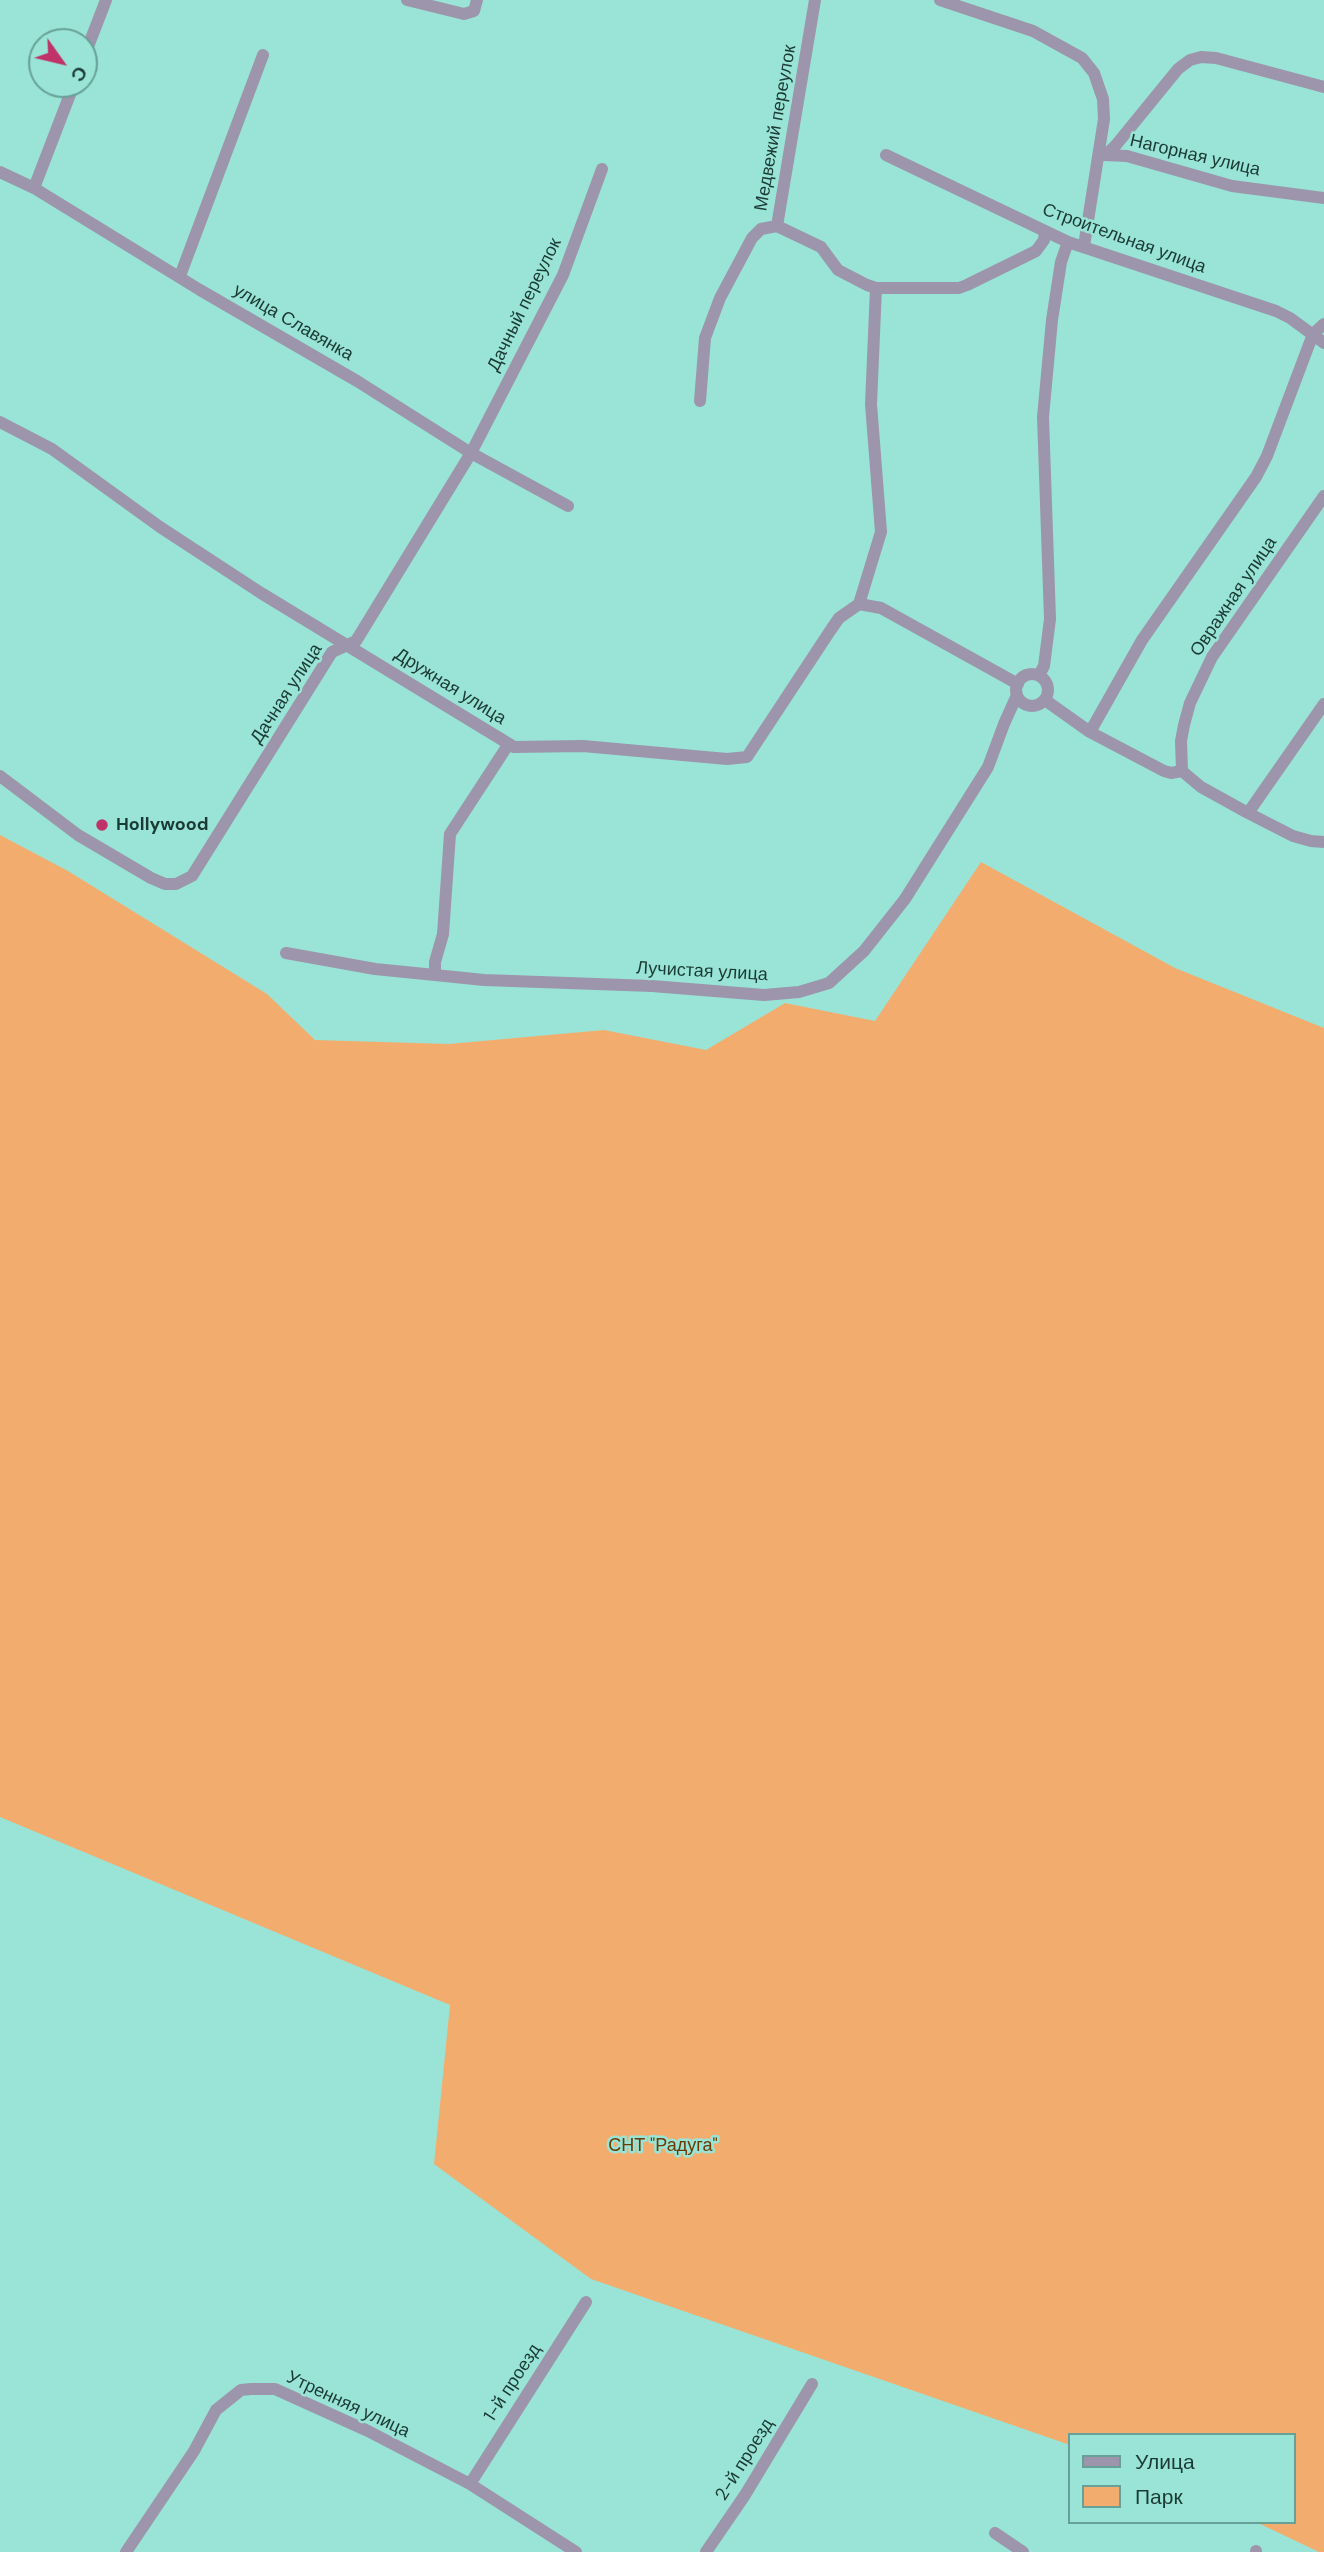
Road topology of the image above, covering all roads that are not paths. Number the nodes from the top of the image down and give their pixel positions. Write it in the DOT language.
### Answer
graph roads {
  1 [pos="106,0"];
  2 [pos="407,0"];
  3 [pos="477,0"];
  4 [pos="815,0"];
  5 [pos="940,0"];
  6 [pos="95,28"];
  7 [pos="264,55"];
  8 [pos="1324,87"];
  9 [pos="69,98"];
  10 [pos="886,155"];
  11 [pos="1100,155"];
  12 [pos="602,169"];
  13 [pos="0,172"];
  14 [pos="34,188"];
  15 [pos="1324,198"];
  16 [pos="777,226"];
  17 [pos="1045,231"];
  18 [pos="1068,242"];
  19 [pos="1084,246"];
  20 [pos="180,276"];
  21 [pos="876,288"];
  22 [pos="1324,324"];
  23 [pos="1313,334"];
  24 [pos="1324,343"];
  25 [pos="700,401"];
  26 [pos="0,422"];
  27 [pos="471,453"];
  28 [pos="1324,496"];
  29 [pos="568,506"];
  30 [pos="859,604"];
  31 [pos="350,645"];
  32 [pos="1039,675"];
  33 [pos="1018,690"];
  34 [pos="1045,700"];
  35 [pos="1324,704"];
  36 [pos="1090,732"];
  37 [pos="508,745"];
  38 [pos="1182,771"];
  39 [pos="0,776"];
  40 [pos="1248,813"];
  41 [pos="1324,842"];
  42 [pos="286,953"];
  43 [pos="435,975"];
  44 [pos="586,2302"];
  45 [pos="813,2384"];
  46 [pos="470,2484"];
  47 [pos="995,2533"];
  48 [pos="126,2552"];
  49 [pos="576,2552"];
  50 [pos="706,2552"];
  51 [pos="1023,2552"];
  1 -- 6 [label="street"];
  2 -- 3 [label="street"];
  4 -- 16 [label="street, Медвежий переулок"];
  5 -- 11 [label="street"];
  7 -- 20 [label="street"];
  8 -- 11 [label="street"];
  9 -- 14 [label="street"];
  10 -- 17 [label="street, Строительная улица"];
  11 -- 15 [label="street, Нагорная улица"];
  11 -- 19 [label="street"];
  12 -- 27 [label="street, Дачный переулок"];
  13 -- 14 [label="street, улица Славянка"];
  14 -- 20 [label="street, улица Славянка"];
  16 -- 21 [label="street"];
  16 -- 25 [label="street, Медвежий переулок"];
  17 -- 18 [label="street, Строительная улица"];
  17 -- 21 [label="street"];
  18 -- 19 [label="street, Строительная улица"];
  18 -- 32 [label="street"];
  19 -- 23 [label="street, Строительная улица"];
  20 -- 27 [label="street, улица Славянка"];
  21 -- 30 [label="street"];
  22 -- 23 [label="street"];
  23 -- 24 [label="street, Строительная улица"];
  23 -- 36 [label="street"];
  26 -- 31 [label="street, Дружная улица"];
  27 -- 29 [label="street, улица Славянка"];
  27 -- 31 [label="street, Дачная улица"];
  28 -- 38 [label="street, Овражная улица"];
  30 -- 33 [label="street"];
  30 -- 37 [label="street, Дружная улица"];
  31 -- 37 [label="street, Дружная улица"];
  31 -- 39 [label="street, Дачная улица"];
  32 -- 33 [label="street"];
  32 -- 34 [label="street"];
  33 -- 34 [label="street"];
  33 -- 43 [label="street, Лучистая улица"];
  34 -- 36 [label="street"];
  35 -- 40 [label="street"];
  36 -- 38 [label="street"];
  37 -- 43 [label="street"];
  38 -- 40 [label="street"];
  40 -- 41 [label="street"];
  42 -- 43 [label="street, Лучистая улица"];
  44 -- 46 [label="street, 1-й проезд"];
  45 -- 50 [label="street, 2-й проезд"];
  46 -- 48 [label="street, Утренняя улица"];
  46 -- 49 [label="street, Утренняя улица"];
  47 -- 51 [label="street"];
}
